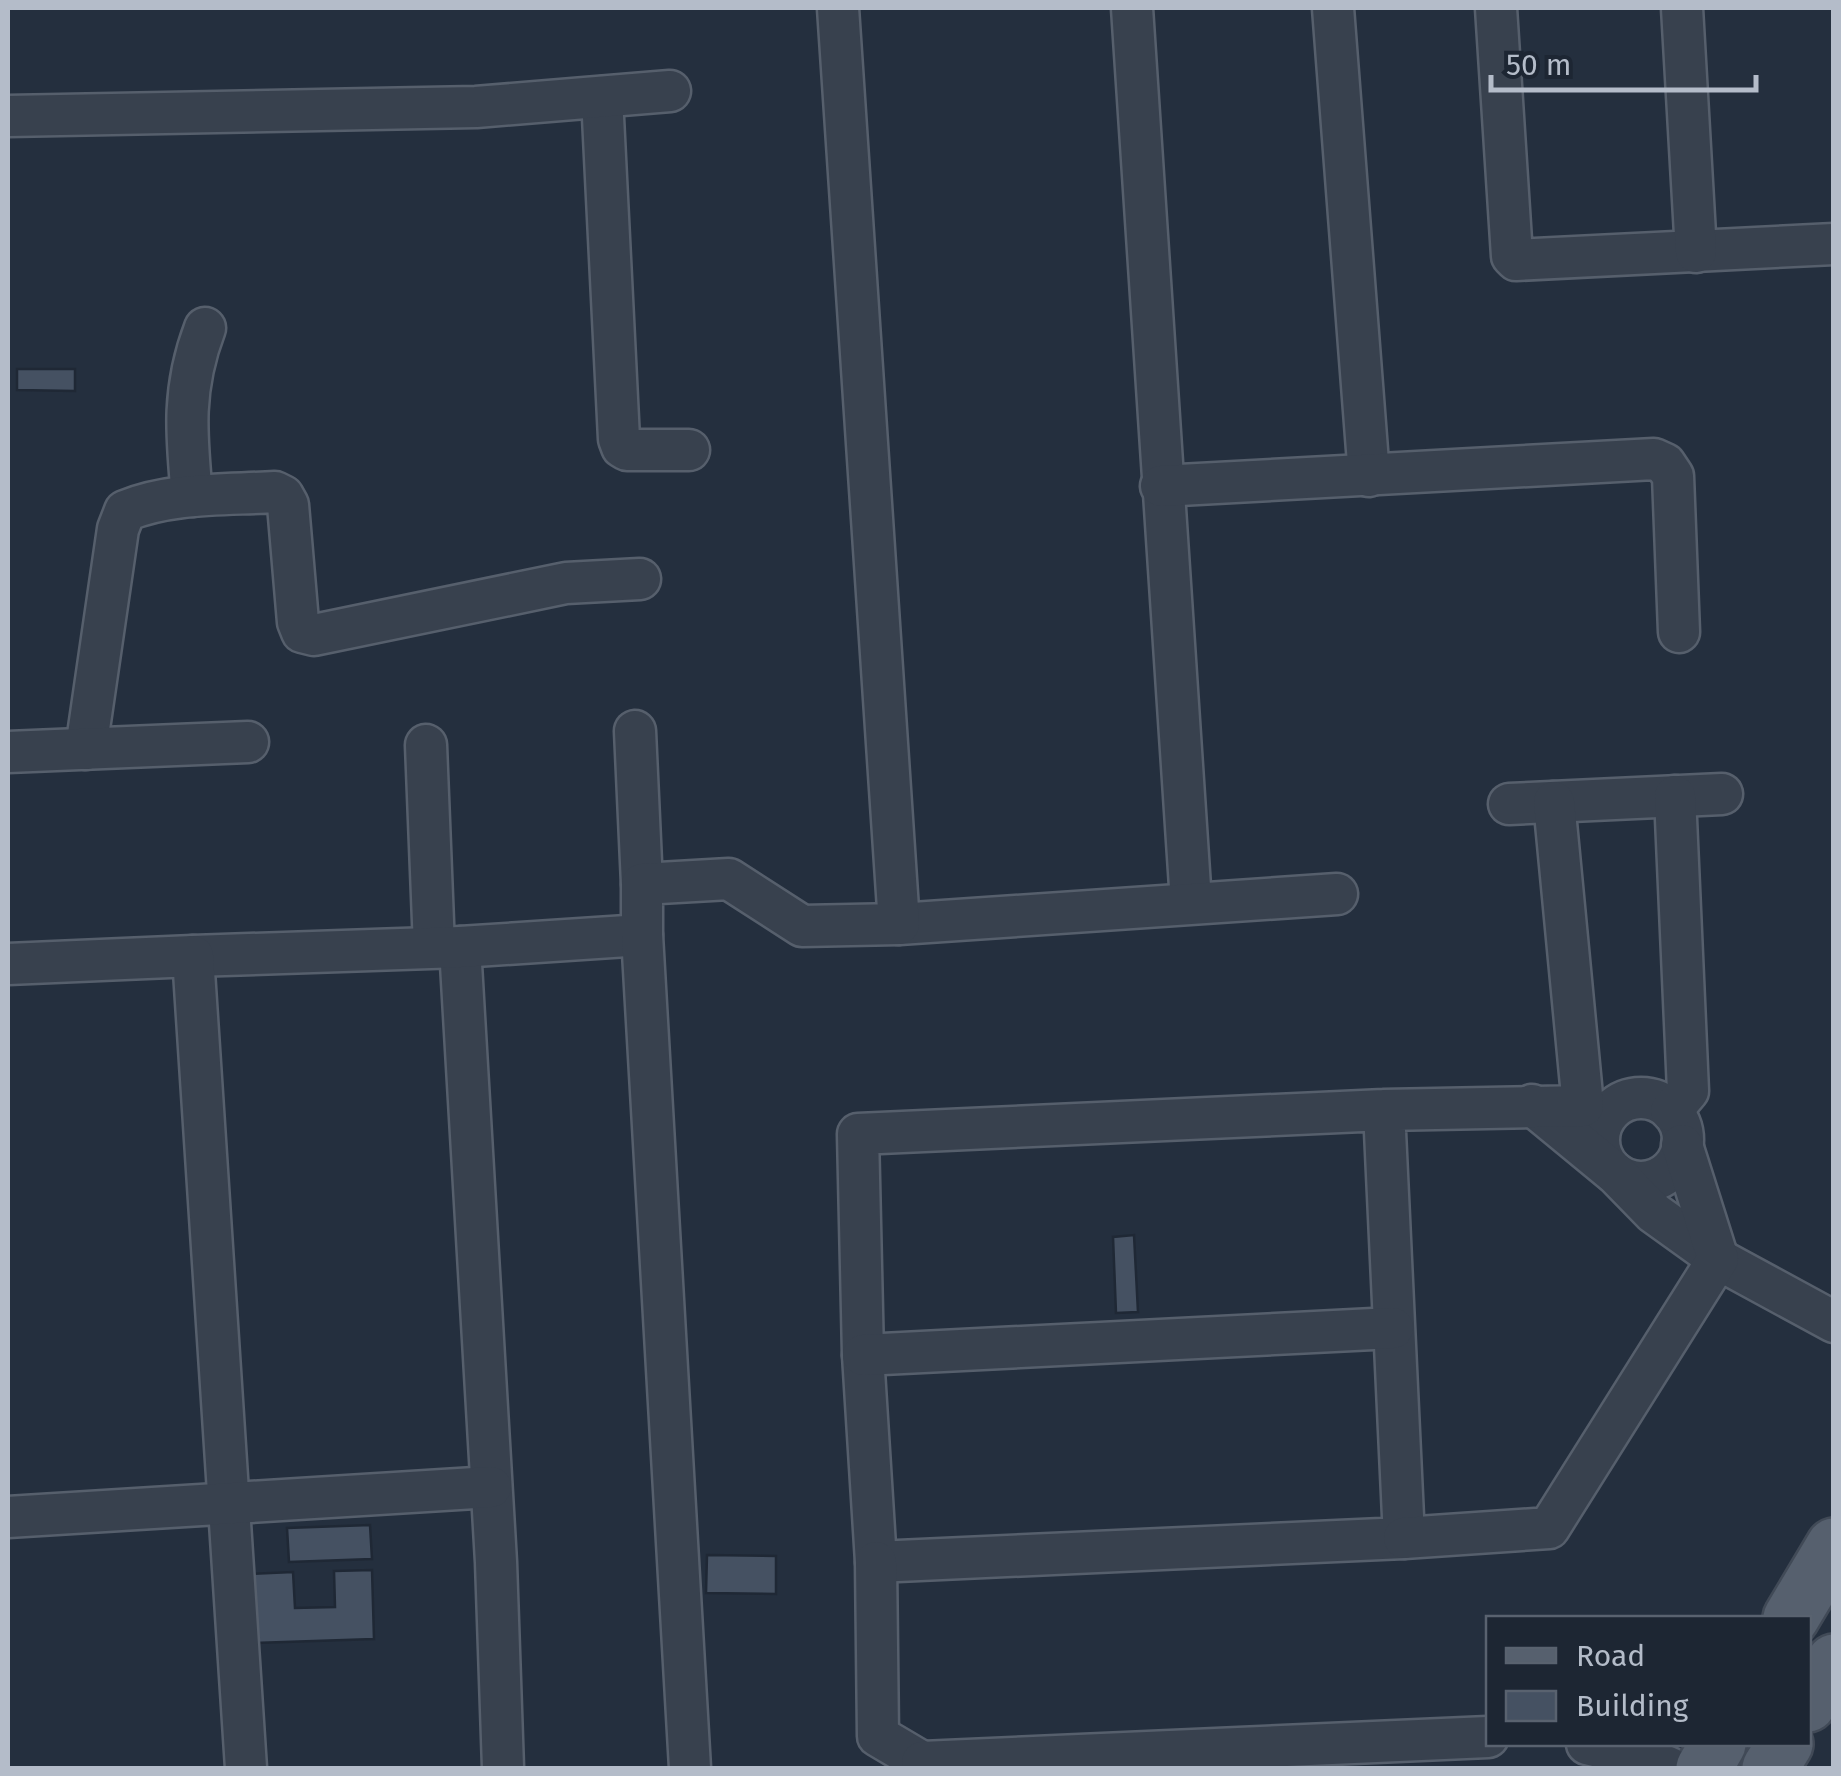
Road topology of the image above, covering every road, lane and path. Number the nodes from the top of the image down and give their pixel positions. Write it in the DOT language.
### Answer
graph roads {
  1 [pos="838,8"];
  2 [pos="1132,8"];
  3 [pos="1333,8"];
  4 [pos="1496,8"];
  5 [pos="1682,8"];
  6 [pos="670,91"];
  7 [pos="602,97"];
  8 [pos="8,116"];
  9 [pos="1834,244"];
  10 [pos="1696,252"];
  11 [pos="206,328"];
  12 [pos="689,450"];
  13 [pos="1369,476"];
  14 [pos="1161,486"];
  15 [pos="192,496"];
  16 [pos="640,579"];
  17 [pos="1680,632"];
  18 [pos="635,731"];
  19 [pos="248,742"];
  20 [pos="426,744"];
  21 [pos="86,749"];
  22 [pos="8,752"];
  23 [pos="1722,794"];
  24 [pos="1675,796"];
  25 [pos="1554,802"];
  26 [pos="1509,804"];
  27 [pos="642,884"];
  28 [pos="1336,894"];
  29 [pos="1190,902"];
  30 [pos="899,924"];
  31 [pos="642,935"];
  32 [pos="447,947"];
  33 [pos="194,956"];
  34 [pos="8,964"];
  35 [pos="1532,1105"];
  36 [pos="1600,1106"];
  37 [pos="1384,1110"];
  38 [pos="1677,1128"];
  39 [pos="1616,1174"];
  40 [pos="1718,1259"];
  41 [pos="1834,1322"];
  42 [pos="1393,1328"];
  43 [pos="863,1354"];
  44 [pos="491,1488"];
  45 [pos="228,1506"];
  46 [pos="8,1518"];
  47 [pos="1404,1538"];
  48 [pos="1834,1546"];
  49 [pos="876,1562"];
  50 [pos="1792,1616"];
  51 [pos="1834,1662"];
  52 [pos="1811,1699"];
  53 [pos="1486,1738"];
  54 [pos="1595,1746"];
  55 [pos="1717,1746"];
  56 [pos="1784,1746"];
  57 [pos="922,1765"];
  58 [pos="246,1768"];
  59 [pos="503,1768"];
  60 [pos="690,1768"];
  61 [pos="1670,1768"];
  62 [pos="1704,1768"];
  63 [pos="1770,1768"];
  1 -- 30 [label="street"];
  2 -- 14 [label="street"];
  3 -- 13 [label="street"];
  4 -- 10 [label="street"];
  5 -- 10 [label="street"];
  6 -- 7 [label="street"];
  7 -- 8 [label="street"];
  7 -- 12 [label="street"];
  9 -- 10 [label="street"];
  11 -- 15 [label="street"];
  13 -- 14 [label="street"];
  13 -- 17 [label="street"];
  14 -- 29 [label="street"];
  15 -- 16 [label="street"];
  15 -- 21 [label="street"];
  18 -- 27 [label="street"];
  19 -- 21 [label="street"];
  20 -- 32 [label="street"];
  21 -- 22 [label="street"];
  23 -- 24 [label="street"];
  24 -- 25 [label="street"];
  24 -- 38 [label="street"];
  25 -- 26 [label="street"];
  25 -- 36 [label="street"];
  27 -- 30 [label="street"];
  27 -- 31 [label="street"];
  28 -- 29 [label="street"];
  29 -- 30 [label="street"];
  31 -- 32 [label="street"];
  31 -- 60 [label="street"];
  32 -- 33 [label="street"];
  32 -- 44 [label="street"];
  33 -- 34 [label="street"];
  33 -- 45 [label="street"];
  35 -- 36 [label="street"];
  35 -- 37 [label="street"];
  35 -- 39 [label="street"];
  36 -- 38 [label="street"];
  36 -- 39 [label="street"];
  37 -- 42 [label="street"];
  37 -- 43 [label="street"];
  38 -- 39 [label="street"];
  38 -- 40 [label="street"];
  39 -- 40 [label="street"];
  40 -- 41 [label="street"];
  40 -- 47 [label="street"];
  42 -- 43 [label="street"];
  42 -- 47 [label="street"];
  43 -- 49 [label="street"];
  44 -- 45 [label="street"];
  44 -- 59 [label="street"];
  45 -- 46 [label="street"];
  45 -- 58 [label="street"];
  47 -- 49 [label="street"];
  48 -- 50 [label="main road"];
  49 -- 57 [label="street"];
  51 -- 52 [label="main road"];
  53 -- 57 [label="street"];
  54 -- 61 [label="street"];
  55 -- 62 [label="main road"];
  56 -- 63 [label="main road"];
}
